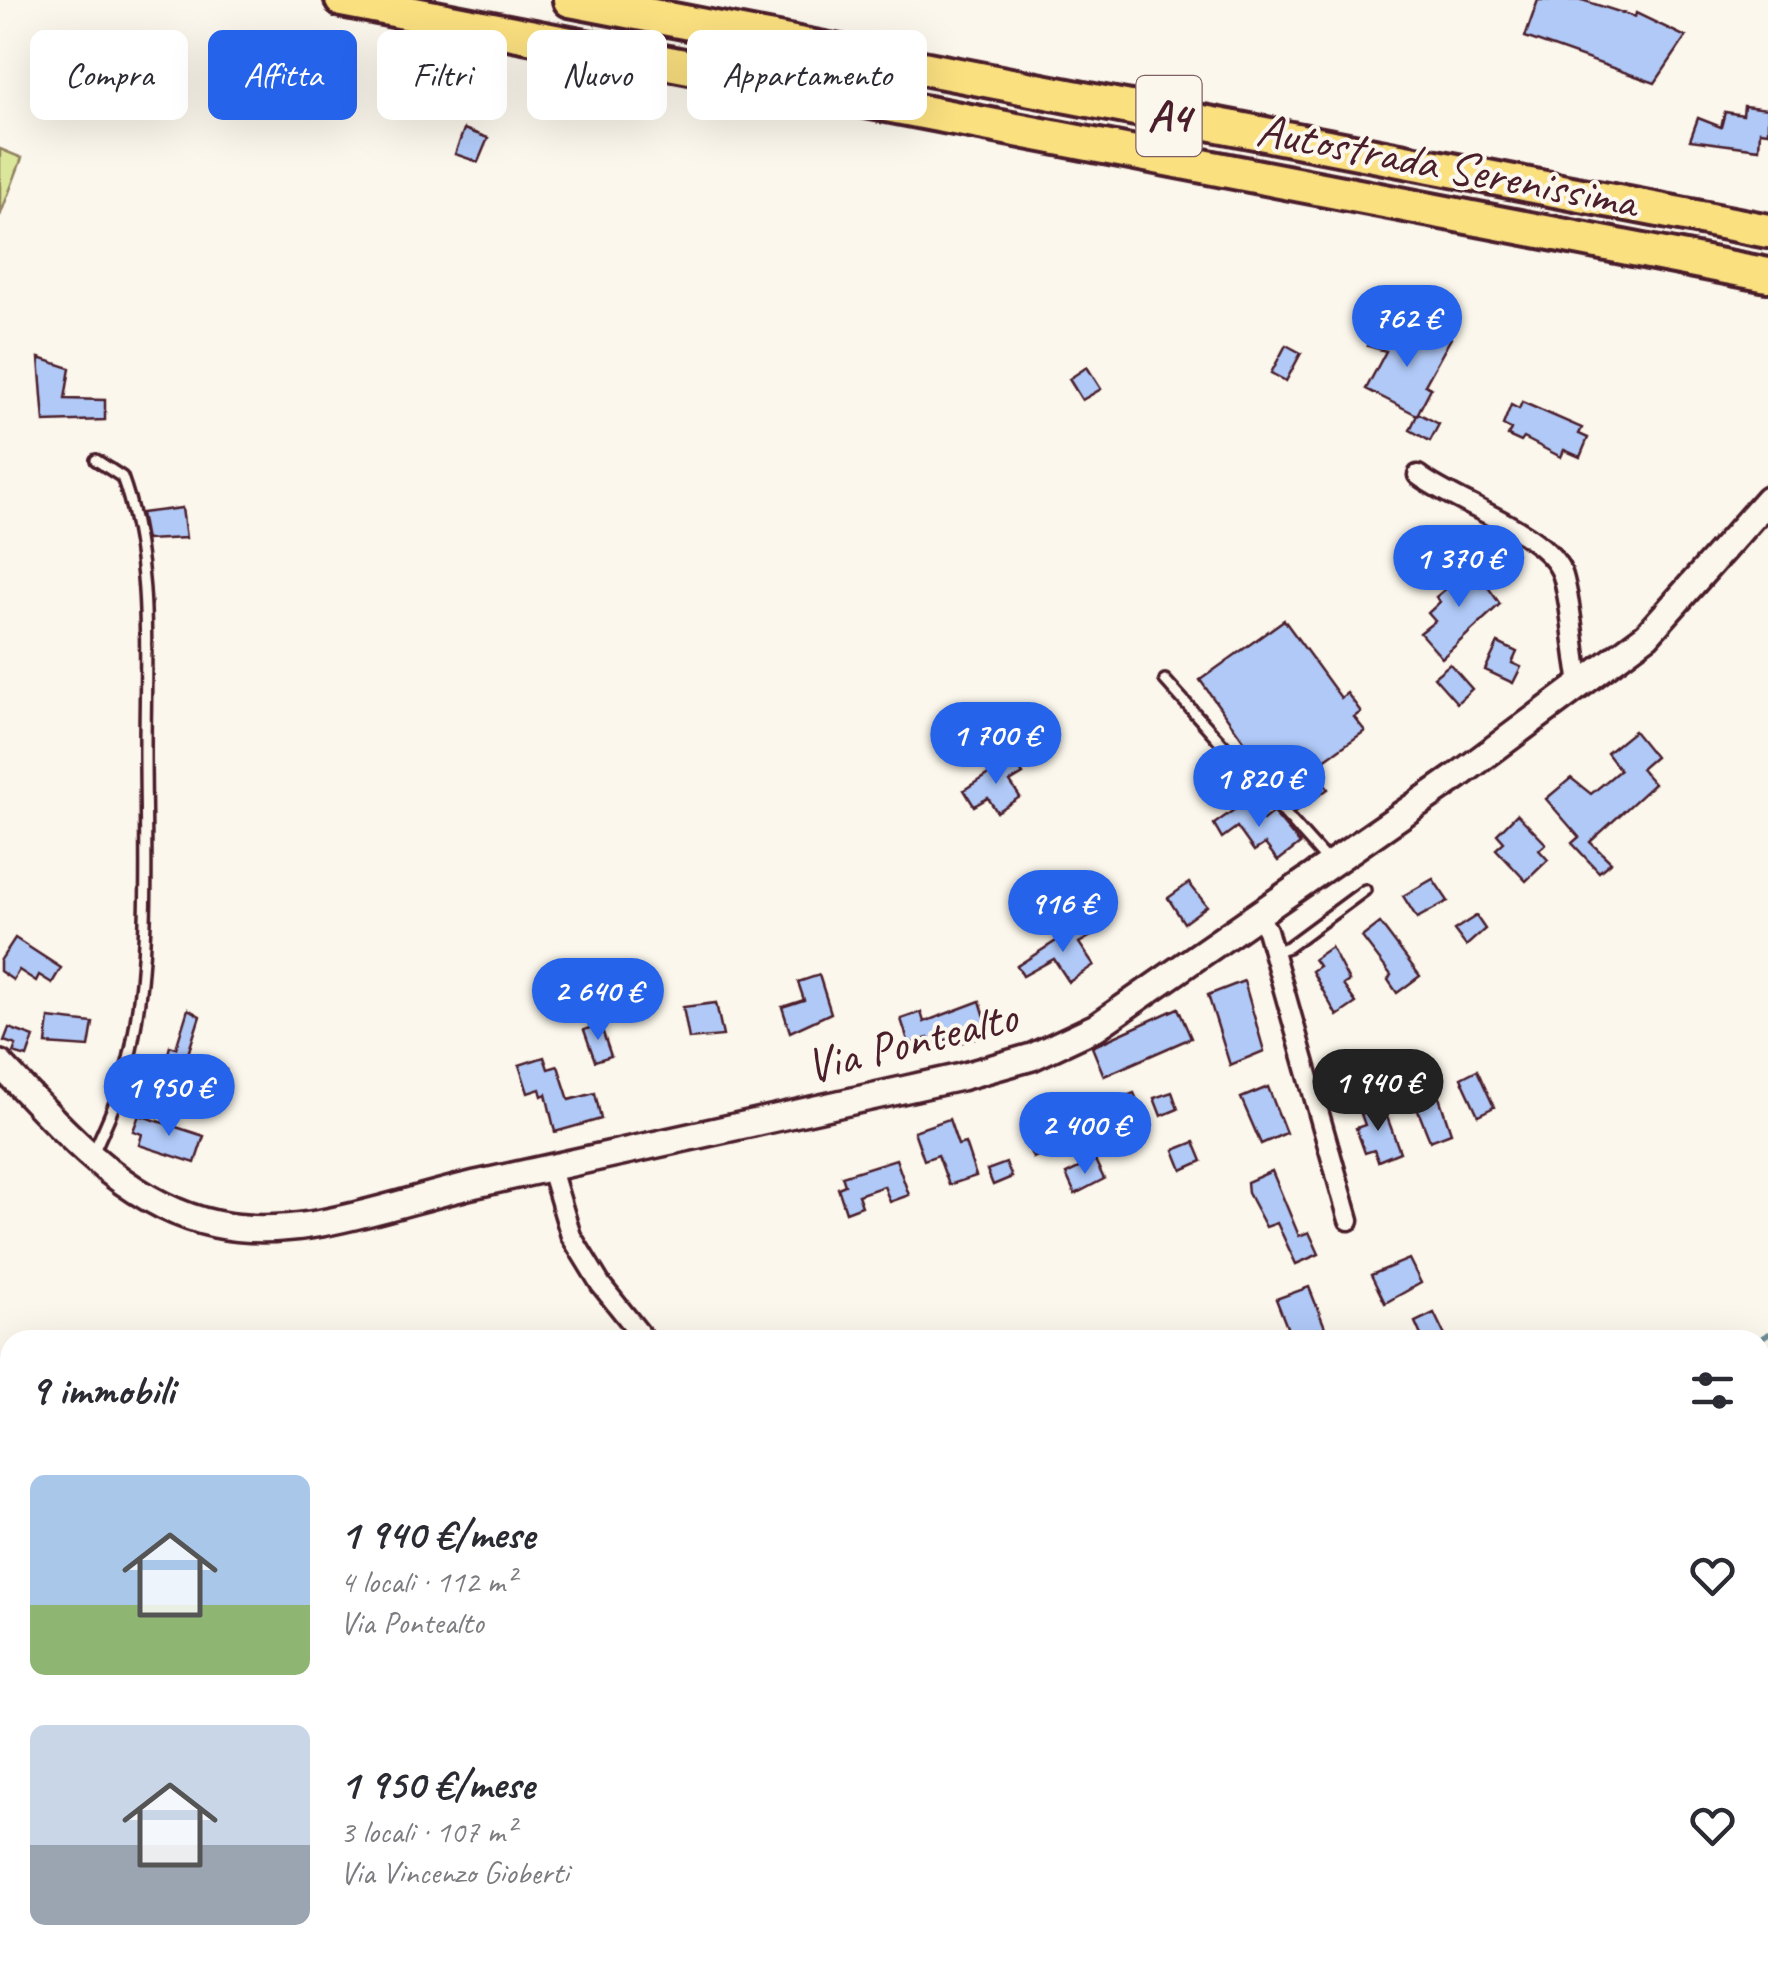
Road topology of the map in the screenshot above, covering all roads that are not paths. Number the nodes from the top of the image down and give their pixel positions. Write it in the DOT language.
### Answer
graph roads {
  1 [pos="342,0"];
  2 [pos="570,0"];
  3 [pos="1768,231"];
  4 [pos="1768,275"];
  5 [pos="96,460"];
  6 [pos="1418,475"];
  7 [pos="1768,500"];
  8 [pos="1165,680"];
  9 [pos="1585,684"];
  10 [pos="1331,865"];
  11 [pos="1364,890"];
  12 [pos="1259,917"];
  13 [pos="1273,952"];
  14 [pos="0,1064"];
  15 [pos="90,1158"];
  16 [pos="550,1168"];
  17 [pos="1349,1220"];
  18 [pos="637,1330"];
  1 -- 4 [label="highway, Autostrada Serenissima / A4"];
  2 -- 3 [label="highway, Autostrada Serenissima / A4"];
  5 -- 15 [label="lane"];
  6 -- 9 [label="street"];
  7 -- 9 [label="street, Via Pontealto"];
  8 -- 10 [label="lane"];
  9 -- 10 [label="street, Via Pontealto"];
  10 -- 12 [label="street, Via Pontealto"];
  11 -- 13 [label="lane"];
  12 -- 13 [label="street"];
  12 -- 16 [label="street, Via Pontealto"];
  13 -- 17 [label="street"];
  14 -- 15 [label="street, Via Pontealto"];
  15 -- 16 [label="street, Via Pontealto"];
  16 -- 18 [label="street"];
}
